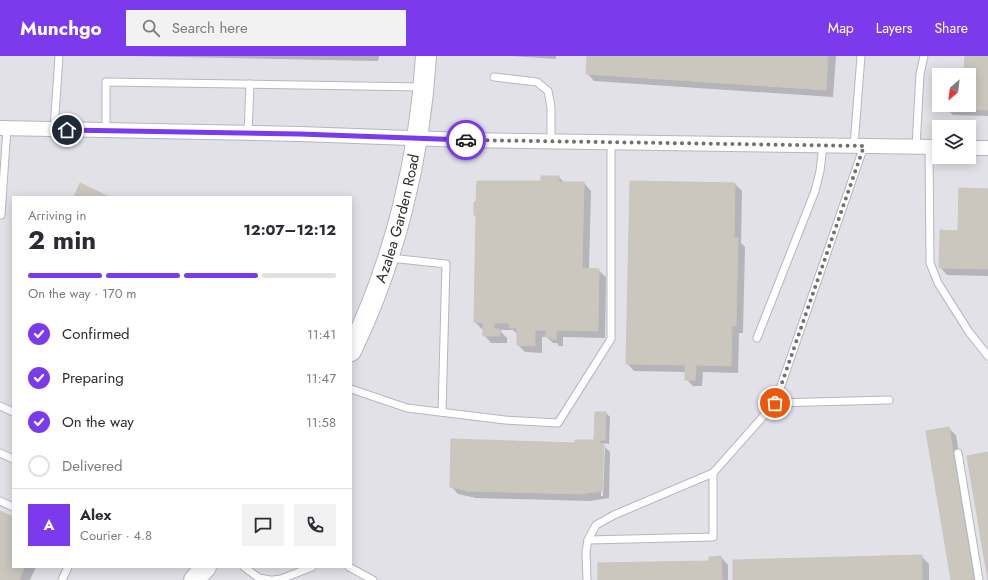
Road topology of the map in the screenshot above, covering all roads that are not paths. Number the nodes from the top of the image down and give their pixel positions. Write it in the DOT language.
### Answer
graph roads {
  1 [pos="59,56"];
  2 [pos="426,56"];
  3 [pos="861,56"];
  4 [pos="924,56"];
  5 [pos="494,77"];
  6 [pos="250,84"];
  7 [pos="424,87"];
  8 [pos="4,128"];
  9 [pos="54,129"];
  10 [pos="106,130"];
  11 [pos="248,133"];
  12 [pos="417,138"];
  13 [pos="551,141"];
  14 [pos="611,142"];
  15 [pos="823,145"];
  16 [pos="859,146"];
  17 [pos="928,147"];
  18 [pos="976,148"];
  19 [pos="988,148"];
  20 [pos="0,215"];
  21 [pos="388,258"];
  22 [pos="757,338"];
  23 [pos="352,349"];
  24 [pos="988,356"];
  25 [pos="352,388"];
  26 [pos="889,400"];
  27 [pos="775,403"];
  28 [pos="0,406"];
  29 [pos="12,412"];
  30 [pos="442,412"];
  31 [pos="0,453"];
  32 [pos="958,453"];
  33 [pos="12,459"];
  34 [pos="713,473"];
  35 [pos="0,501"];
  36 [pos="12,507"];
  37 [pos="588,540"];
  38 [pos="68,568"];
  39 [pos="205,568"];
  40 [pos="245,568"];
  41 [pos="309,568"];
  42 [pos="351,568"];
  43 [pos="62,580"];
  44 [pos="194,580"];
  45 [pos="271,580"];
  46 [pos="373,580"];
  47 [pos="587,580"];
  48 [pos="979,580"];
  1 -- 9 [label="lane"];
  2 -- 7 [label="main road, Azalea Garden Road"];
  3 -- 16 [label="lane"];
  4 -- 17 [label="lane"];
  5 -- 13 [label="lane"];
  6 -- 7 [label="lane"];
  6 -- 10 [label="lane"];
  6 -- 11 [label="lane"];
  7 -- 12 [label="main road, Azalea Garden Road"];
  8 -- 9 [label="street"];
  8 -- 20 [label="lane"];
  9 -- 10 [label="street"];
  10 -- 11 [label="street"];
  11 -- 12 [label="street"];
  12 -- 13 [label="street"];
  12 -- 21 [label="main road, Azalea Garden Road"];
  13 -- 14 [label="street"];
  14 -- 15 [label="street"];
  14 -- 30 [label="lane"];
  15 -- 16 [label="street"];
  15 -- 22 [label="lane"];
  16 -- 17 [label="street"];
  16 -- 27 [label="lane"];
  17 -- 24 [label="lane"];
  18 -- 19 [label="street"];
  21 -- 23 [label="main road, Azalea Garden Road"];
  21 -- 30 [label="lane"];
  25 -- 30 [label="lane"];
  26 -- 27 [label="lane"];
  27 -- 34 [label="lane"];
  28 -- 29 [label="lane"];
  31 -- 33 [label="lane"];
  32 -- 48 [label="lane"];
  34 -- 37 [label="lane"];
  34 -- 37 [label="lane"];
  35 -- 36 [label="lane"];
  37 -- 47 [label="lane"];
  38 -- 43 [label="lane"];
  39 -- 44 [label="main road"];
  40 -- 45 [label="lane"];
  41 -- 45 [label="lane"];
  42 -- 46 [label="lane"];
}
